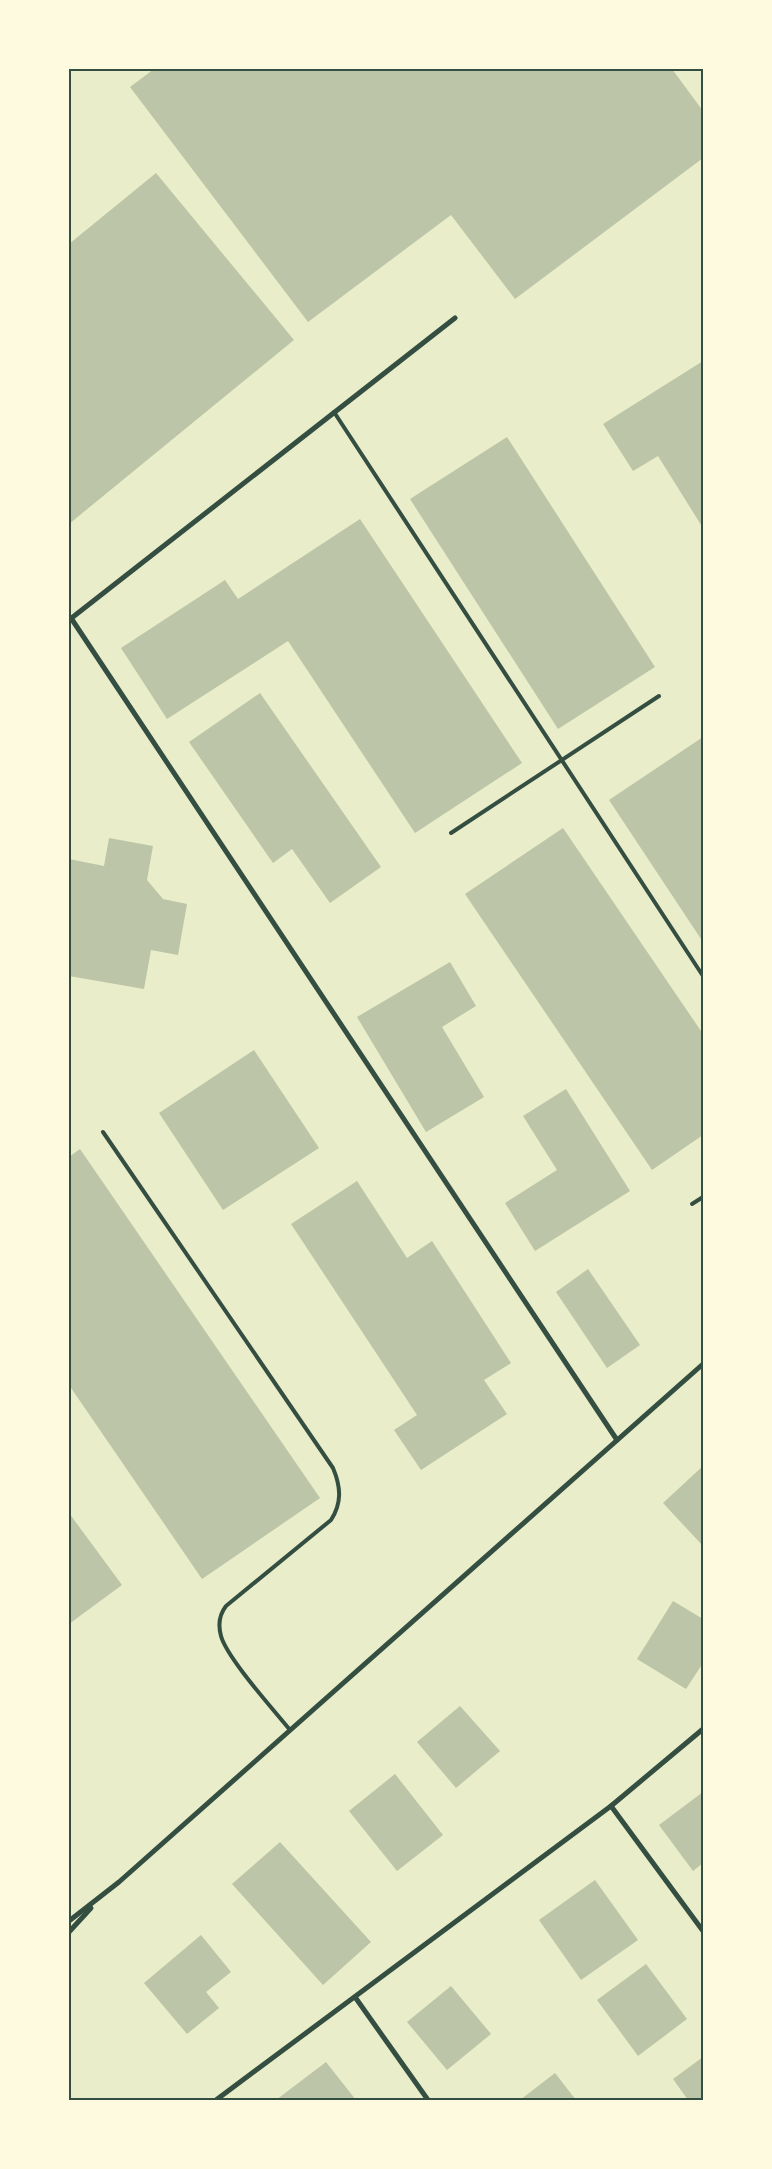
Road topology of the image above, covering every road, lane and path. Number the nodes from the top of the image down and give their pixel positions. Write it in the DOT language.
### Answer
graph roads {
  1 [pos="455,318"];
  2 [pos="334,412"];
  3 [pos="70,619"];
  4 [pos="659,696"];
  5 [pos="561,760"];
  6 [pos="451,833"];
  7 [pos="703,976"];
  8 [pos="103,1132"];
  9 [pos="703,1197"];
  10 [pos="692,1204"];
  11 [pos="703,1364"];
  12 [pos="617,1440"];
  13 [pos="703,1729"];
  14 [pos="290,1730"];
  15 [pos="611,1806"];
  16 [pos="98,1900"];
  17 [pos="69,1921"];
  18 [pos="703,1931"];
  19 [pos="69,1932"];
  20 [pos="354,1997"];
  21 [pos="216,2100"];
  22 [pos="428,2100"];
  1 -- 2 [label="street"];
  2 -- 3 [label="street"];
  2 -- 5 [label="lane"];
  3 -- 12 [label="street"];
  4 -- 5 [label="lane"];
  5 -- 6 [label="lane"];
  5 -- 7 [label="lane"];
  8 -- 14 [label="lane"];
  9 -- 10 [label="lane"];
  11 -- 12 [label="street"];
  12 -- 14 [label="street"];
  13 -- 15 [label="street"];
  14 -- 16 [label="street"];
  15 -- 18 [label="street"];
  15 -- 20 [label="street"];
  16 -- 17 [label="street"];
  16 -- 19 [label="street"];
  20 -- 21 [label="street"];
  20 -- 22 [label="street"];
}
